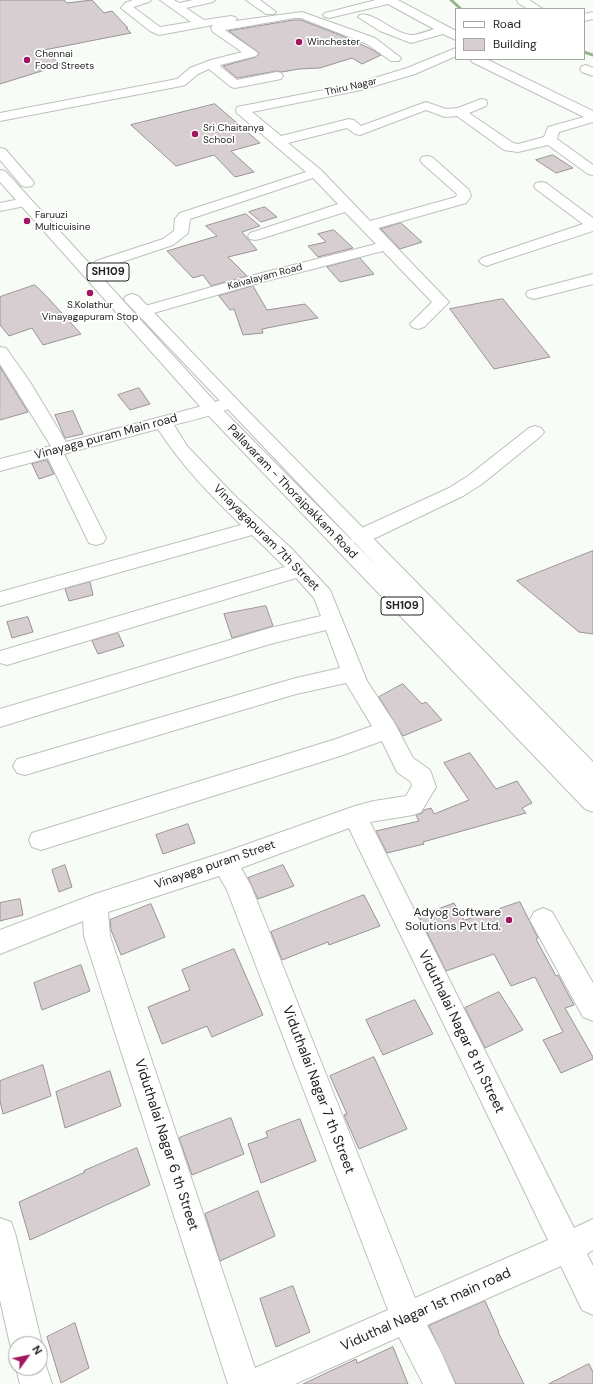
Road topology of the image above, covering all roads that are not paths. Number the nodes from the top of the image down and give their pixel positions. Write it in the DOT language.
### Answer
graph roads {
  1 [pos="145,0"];
  2 [pos="166,0"];
  3 [pos="209,0"];
  4 [pos="252,0"];
  5 [pos="524,0"];
  6 [pos="295,3"];
  7 [pos="177,8"];
  8 [pos="536,8"];
  9 [pos="270,12"];
  10 [pos="329,15"];
  11 [pos="364,17"];
  12 [pos="202,24"];
  13 [pos="444,30"];
  14 [pos="455,36"];
  15 [pos="455,52"];
  16 [pos="395,58"];
  17 [pos="478,60"];
  18 [pos="214,64"];
  19 [pos="200,69"];
  20 [pos="277,76"];
  21 [pos="481,104"];
  22 [pos="460,112"];
  23 [pos="0,117"];
  24 [pos="593,117"];
  25 [pos="0,122"];
  26 [pos="550,140"];
  27 [pos="280,141"];
  28 [pos="0,152"];
  29 [pos="427,160"];
  30 [pos="593,171"];
  31 [pos="316,173"];
  32 [pos="0,174"];
  33 [pos="541,186"];
  34 [pos="29,206"];
  35 [pos="348,206"];
  36 [pos="0,207"];
  37 [pos="49,207"];
  38 [pos="368,226"];
  39 [pos="593,226"];
  40 [pos="255,236"];
  41 [pos="386,246"];
  42 [pos="487,261"];
  43 [pos="101,264"];
  44 [pos="593,279"];
  45 [pos="534,294"];
  46 [pos="144,312"];
  47 [pos="418,324"];
  48 [pos="0,352"];
  49 [pos="221,405"];
  50 [pos="163,422"];
  51 [pos="535,432"];
  52 [pos="58,449"];
  53 [pos="0,465"];
  54 [pos="256,526"];
  55 [pos="360,537"];
  56 [pos="96,538"];
  57 [pos="300,570"];
  58 [pos="0,599"];
  59 [pos="333,621"];
  60 [pos="7,657"];
  61 [pos="354,673"];
  62 [pos="0,718"];
  63 [pos="386,730"];
  64 [pos="25,766"];
  65 [pos="593,777"];
  66 [pos="424,787"];
  67 [pos="593,802"];
  68 [pos="355,816"];
  69 [pos="41,840"];
  70 [pos="225,863"];
  71 [pos="95,905"];
  72 [pos="543,920"];
  73 [pos="0,942"];
  74 [pos="593,1008"];
  75 [pos="0,1233"];
  76 [pos="580,1241"];
  77 [pos="593,1298"];
  78 [pos="407,1319"];
  79 [pos="24,1336"];
  80 [pos="244,1384"];
  81 [pos="257,1384"];
  82 [pos="439,1384"];
  1 -- 12 [label="street"];
  2 -- 7 [label="street"];
  3 -- 7 [label="street"];
  4 -- 9 [label="street"];
  5 -- 8 [label="street"];
  6 -- 9 [label="street"];
  7 -- 12 [label="street"];
  9 -- 12 [label="street"];
  10 -- 13 [label="street"];
  11 -- 13 [label="street"];
  13 -- 14 [label="street"];
  15 -- 27 [label="street, Thiru Nagar"];
  16 -- 18 [label="street"];
  17 -- 24 [label="street"];
  18 -- 19 [label="street"];
  18 -- 20 [label="street"];
  19 -- 23 [label="street"];
  19 -- 25 [label="street"];
  21 -- 22 [label="street"];
  22 -- 26 [label="street"];
  22 -- 27 [label="street"];
  24 -- 26 [label="street"];
  26 -- 30 [label="street"];
  27 -- 31 [label="street"];
  28 -- 37 [label="street, Pallavaram - Thoraipakkam Road / SH109"];
  29 -- 38 [label="street"];
  31 -- 35 [label="street"];
  31 -- 43 [label="street"];
  32 -- 34 [label="street, Pallavaram - Thoraipakkam Road / SH109"];
  33 -- 39 [label="street"];
  34 -- 36 [label="street"];
  34 -- 37 [label="street"];
  34 -- 49 [label="street, Pallavaram - Thoraipakkam Road / SH109"];
  35 -- 38 [label="street"];
  35 -- 40 [label="street"];
  37 -- 43 [label="street, Pallavaram - Thoraipakkam Road / SH109"];
  38 -- 41 [label="street"];
  39 -- 42 [label="street"];
  41 -- 46 [label="street, Kaivalayam Road"];
  41 -- 47 [label="street"];
  43 -- 46 [label="street, Pallavaram - Thoraipakkam Road / SH109"];
  44 -- 45 [label="street"];
  46 -- 49 [label="street, Pallavaram - Thoraipakkam Road / SH109"];
  48 -- 52 [label="street"];
  49 -- 50 [label="street, Vinayaga puram Main road"];
  49 -- 55 [label="street, Pallavaram - Thoraipakkam Road / SH109"];
  49 -- 67 [label="street, Pallavaram - Thoraipakkam Road / SH109"];
  50 -- 52 [label="street, Vinayaga puram Main road"];
  50 -- 54 [label="street, Vinayagapuram 7th Street"];
  51 -- 55 [label="street"];
  52 -- 53 [label="street, Vinayaga puram Main road"];
  52 -- 56 [label="street"];
  54 -- 57 [label="street, Vinayagapuram 7th Street"];
  54 -- 58 [label="street"];
  55 -- 65 [label="street, Pallavaram - Thoraipakkam Road / SH109"];
  57 -- 59 [label="street, Vinayagapuram 7th Street"];
  57 -- 60 [label="street"];
  59 -- 61 [label="street, Vinayagapuram 7th Street"];
  59 -- 62 [label="street"];
  61 -- 63 [label="street, Vinayagapuram 7th Street"];
  61 -- 64 [label="street"];
  63 -- 66 [label="street, Vinayagapuram 7th Street"];
  63 -- 69 [label="street"];
  66 -- 68 [label="street, Vinayaga puram Street"];
  68 -- 70 [label="street, Vinayaga puram Street"];
  68 -- 76 [label="street, Viduthalai Nagar 8 th Street"];
  70 -- 71 [label="street, Vinayaga puram Street"];
  70 -- 78 [label="street, Viduthalai Nagar 7 th Street"];
  71 -- 73 [label="street, Vinayaga puram Street"];
  71 -- 80 [label="street, Viduthalai Nagar 6 th Street"];
  72 -- 74 [label="street"];
  75 -- 79 [label="street"];
  76 -- 77 [label="street, Viduthalai Nagar 8 th Street"];
  76 -- 78 [label="street, Viduthal Nagar 1st main road"];
  78 -- 81 [label="street, Viduthal Nagar 1st main road"];
  78 -- 82 [label="street, Viduthalai Nagar 7 th Street"];
}
